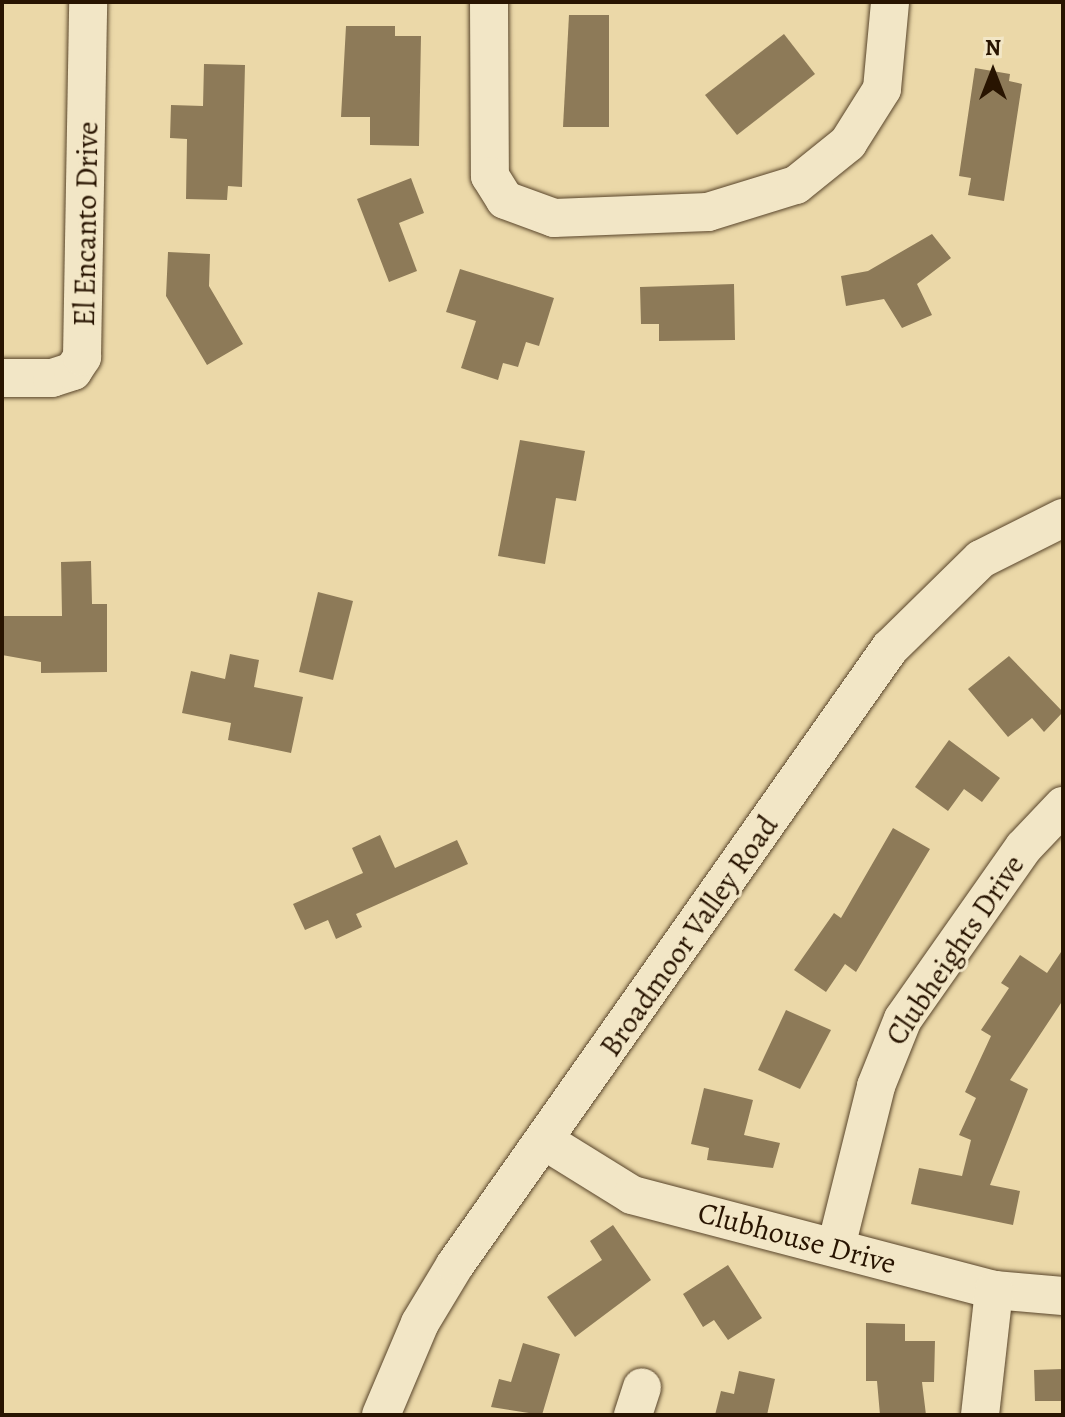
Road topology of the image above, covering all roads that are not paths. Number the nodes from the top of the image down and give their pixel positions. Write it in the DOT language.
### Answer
graph roads {
  1 [pos="88,2"];
  2 [pos="489,2"];
  3 [pos="890,2"];
  4 [pos="2,378"];
  5 [pos="1063,518"];
  6 [pos="1063,806"];
  7 [pos="545,1141"];
  8 [pos="836,1247"];
  9 [pos="994,1290"];
  10 [pos="1063,1296"];
  11 [pos="381,1415"];
  12 [pos="980,1415"];
  1 -- 4 [label="street, El Encanto Drive"];
  2 -- 3 [label="street"];
  5 -- 7 [label="street, Broadmoor Valley Road"];
  6 -- 8 [label="street, Clubheights Drive"];
  7 -- 8 [label="street, Clubhouse Drive"];
  7 -- 11 [label="street, Broadmoor Valley Road"];
  8 -- 9 [label="street, Clubhouse Drive"];
  9 -- 10 [label="street, Clubhouse Drive"];
  9 -- 12 [label="street"];
}
